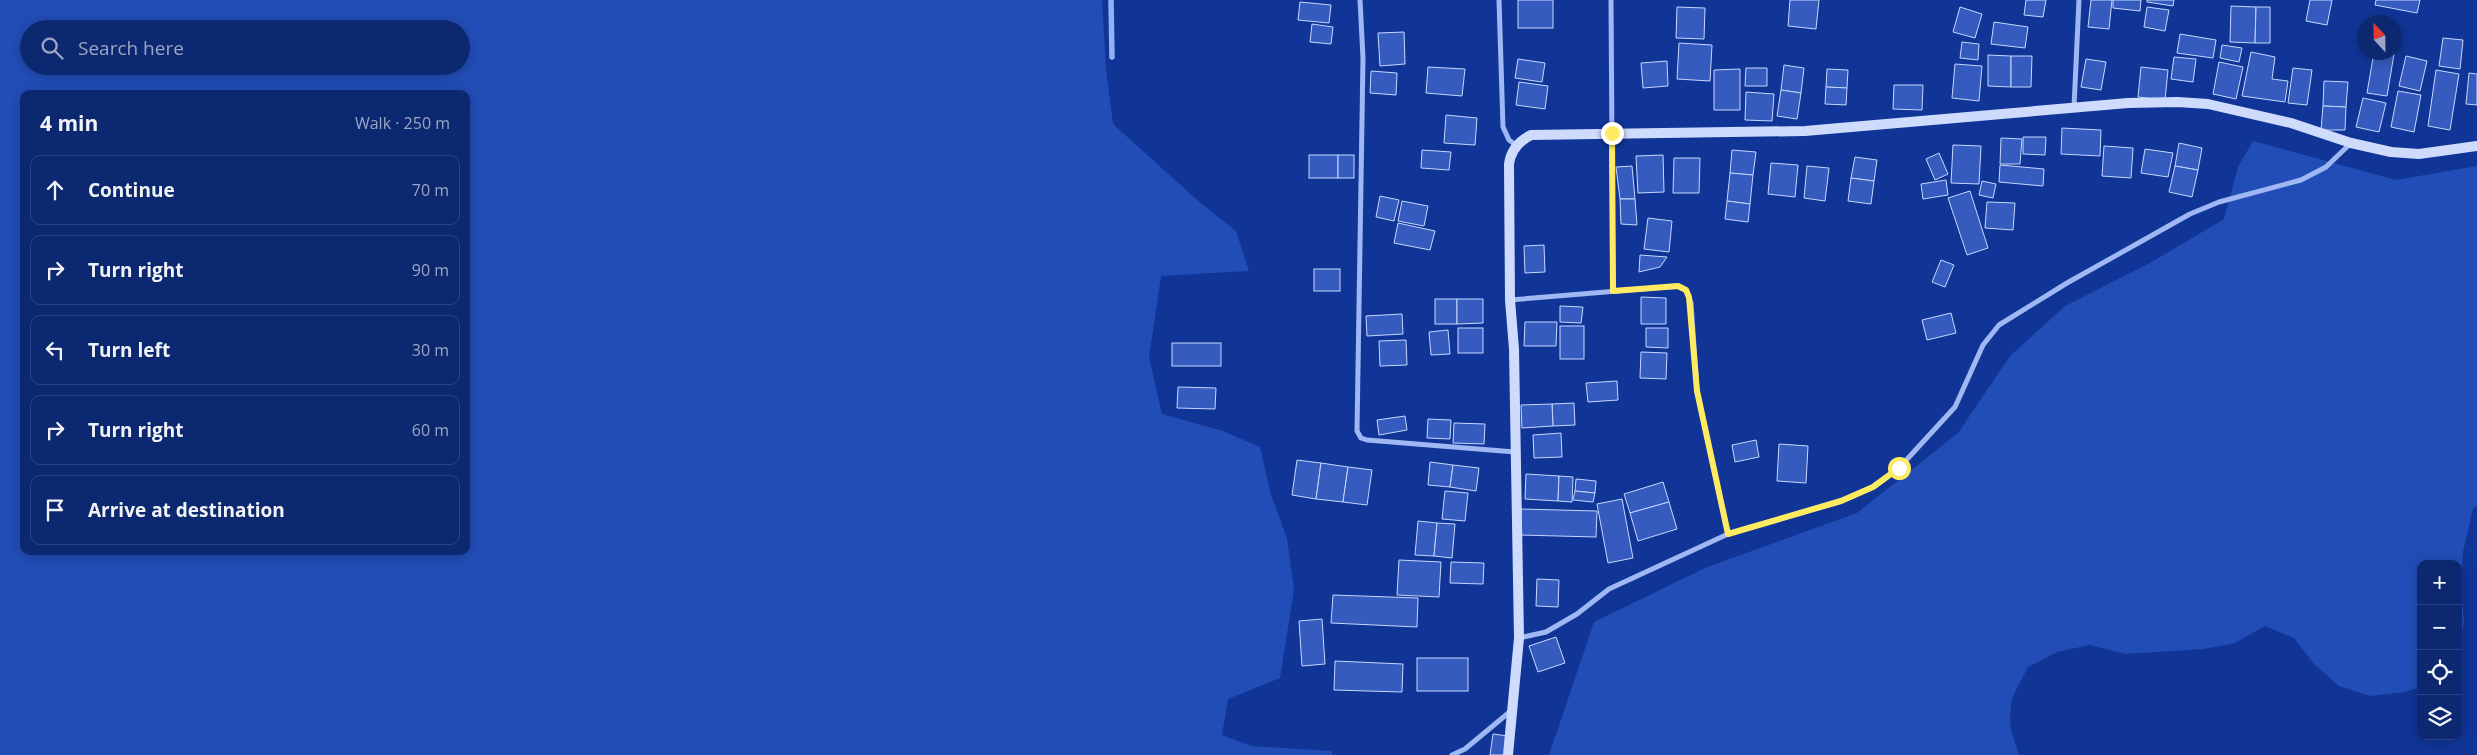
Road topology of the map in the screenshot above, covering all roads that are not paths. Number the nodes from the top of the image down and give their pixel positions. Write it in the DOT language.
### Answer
graph roads {
  1 [pos="1360,0"];
  2 [pos="1499,0"];
  3 [pos="1611,0"];
  4 [pos="2079,0"];
  5 [pos="2074,107"];
  6 [pos="1612,133"];
  7 [pos="2351,144"];
  8 [pos="1516,145"];
  9 [pos="2477,146"];
  10 [pos="1613,291"];
  11 [pos="1510,300"];
  12 [pos="1516,452"];
  13 [pos="1728,534"];
  14 [pos="1519,638"];
  15 [pos="1512,710"];
  16 [pos="1452,755"];
  17 [pos="1508,755"];
  1 -- 12 [label="street"];
  2 -- 8 [label="street"];
  3 -- 6 [label="street"];
  4 -- 5 [label="street"];
  5 -- 6 [label="main road"];
  5 -- 7 [label="main road"];
  6 -- 8 [label="main road"];
  6 -- 10 [label="street"];
  7 -- 9 [label="main road"];
  7 -- 13 [label="street"];
  8 -- 11 [label="main road"];
  10 -- 11 [label="street"];
  10 -- 13 [label="street"];
  11 -- 12 [label="main road"];
  12 -- 14 [label="main road"];
  13 -- 14 [label="street"];
  14 -- 15 [label="main road"];
  15 -- 16 [label="street"];
  15 -- 17 [label="main road"];
}
